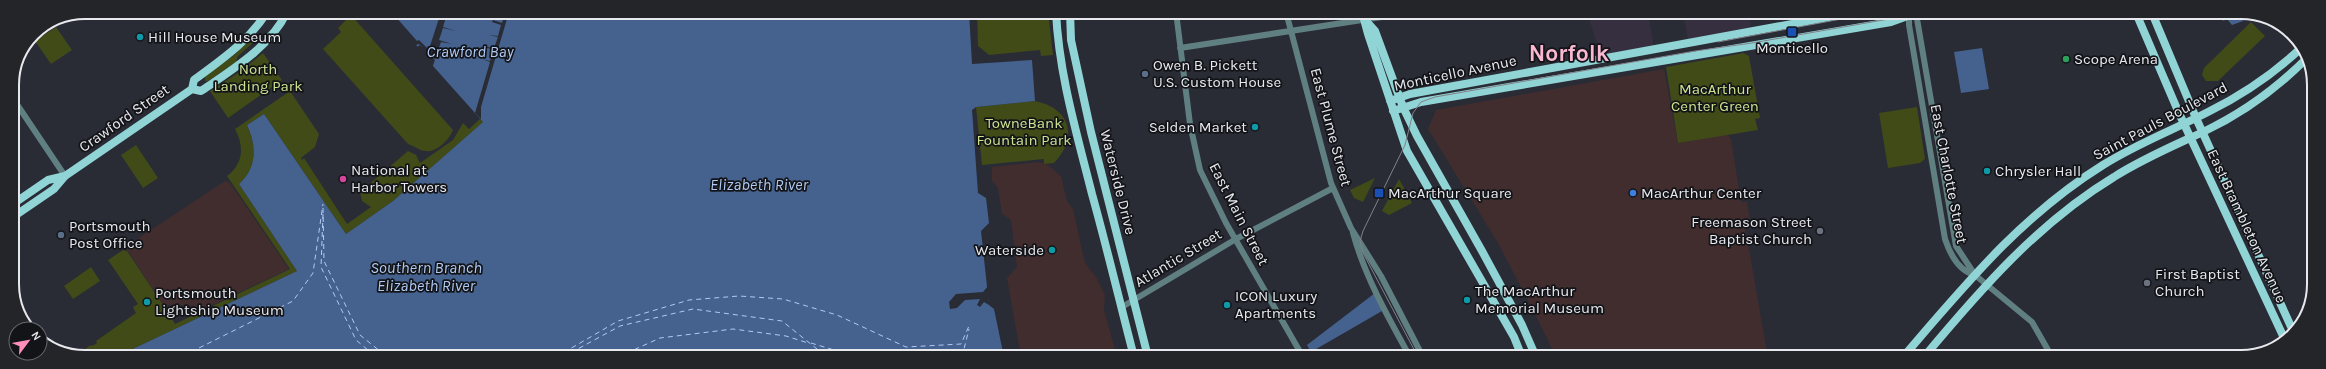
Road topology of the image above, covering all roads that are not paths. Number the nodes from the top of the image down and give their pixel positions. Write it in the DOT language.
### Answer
graph roads {
  1 [pos="262,19"];
  2 [pos="282,19"];
  3 [pos="1056,19"];
  4 [pos="1070,19"];
  5 [pos="1177,19"];
  6 [pos="1288,19"];
  7 [pos="1349,19"];
  8 [pos="1365,19"];
  9 [pos="1366,19"];
  10 [pos="1821,19"];
  11 [pos="1897,19"];
  12 [pos="1912,19"];
  13 [pos="2139,19"];
  14 [pos="2155,19"];
  15 [pos="1291,31"];
  16 [pos="1180,48"];
  17 [pos="2297,51"];
  18 [pos="2302,62"];
  19 [pos="192,89"];
  20 [pos="1399,98"];
  21 [pos="1390,101"];
  22 [pos="19,108"];
  23 [pos="1403,108"];
  24 [pos="1393,111"];
  25 [pos="2196,118"];
  26 [pos="2184,124"];
  27 [pos="2203,132"];
  28 [pos="2191,138"];
  29 [pos="1084,162"];
  30 [pos="1100,168"];
  31 [pos="65,176"];
  32 [pos="1333,188"];
  33 [pos="19,200"];
  34 [pos="19,214"];
  35 [pos="1351,228"];
  36 [pos="1236,239"];
  37 [pos="1974,275"];
  38 [pos="1986,284"];
  39 [pos="1133,300"];
  40 [pos="1122,307"];
  41 [pos="2291,326"];
  42 [pos="2283,335"];
  43 [pos="1132,350"];
  44 [pos="1146,350"];
  45 [pos="1299,350"];
  46 [pos="1406,350"];
  47 [pos="1419,350"];
  48 [pos="1519,350"];
  49 [pos="1533,350"];
  50 [pos="1908,350"];
  51 [pos="1930,350"];
  52 [pos="2048,350"];
  1 -- 19 [label="main road, Crawford Street"];
  2 -- 19 [label="main road"];
  3 -- 29 [label="main road, Waterside Drive"];
  4 -- 30 [label="main road, Waterside Drive"];
  5 -- 16 [label="street, East Main Street"];
  6 -- 15 [label="street, East Plume Street"];
  7 -- 15 [label="street"];
  8 -- 21 [label="main road"];
  9 -- 20 [label="main road"];
  10 -- 20 [label="main road, Monticello Avenue"];
  11 -- 23 [label="main road, Monticello Avenue"];
  12 -- 37 [label="street, East Charlotte Street"];
  13 -- 26 [label="main road, East Brambleton Avenue"];
  14 -- 25 [label="main road, East Brambleton Avenue"];
  15 -- 16 [label="street"];
  15 -- 32 [label="street, East Plume Street"];
  16 -- 36 [label="street, East Main Street"];
  17 -- 25 [label="main road, Saint Pauls Boulevard"];
  18 -- 27 [label="main road, Saint Pauls Boulevard"];
  19 -- 31 [label="main road, Crawford Street"];
  20 -- 21 [label="main road, Monticello Avenue"];
  20 -- 23 [label="main road"];
  21 -- 24 [label="main road"];
  22 -- 31 [label="street"];
  23 -- 24 [label="main road, Monticello Avenue"];
  23 -- 49 [label="main road"];
  24 -- 48 [label="main road"];
  25 -- 26 [label="main road, Saint Pauls Boulevard"];
  25 -- 27 [label="main road, East Brambleton Avenue"];
  26 -- 28 [label="main road, East Brambleton Avenue"];
  26 -- 37 [label="main road, Saint Pauls Boulevard"];
  27 -- 28 [label="main road, Saint Pauls Boulevard"];
  27 -- 41 [label="main road, East Brambleton Avenue"];
  28 -- 38 [label="main road, Saint Pauls Boulevard"];
  28 -- 42 [label="main road, East Brambleton Avenue"];
  29 -- 30 [label="main road"];
  29 -- 40 [label="main road, Waterside Drive"];
  30 -- 39 [label="main road, Waterside Drive"];
  31 -- 33 [label="main road, Crawford Street"];
  31 -- 34 [label="main road, Crawford Street"];
  32 -- 35 [label="street, East Plume Street"];
  32 -- 36 [label="street, Atlantic Street"];
  35 -- 46 [label="street, East Plume Street"];
  35 -- 47 [label="street, East Plume Street"];
  36 -- 39 [label="street, Atlantic Street"];
  36 -- 45 [label="street, East Main Street"];
  37 -- 38 [label="street, East Charlotte Street"];
  37 -- 50 [label="main road, Saint Pauls Boulevard"];
  38 -- 51 [label="main road, Saint Pauls Boulevard"];
  38 -- 52 [label="street, East Charlotte Street"];
  39 -- 40 [label="street, Atlantic Street"];
  39 -- 44 [label="main road, Waterside Drive"];
  40 -- 43 [label="main road, Waterside Drive"];
}
